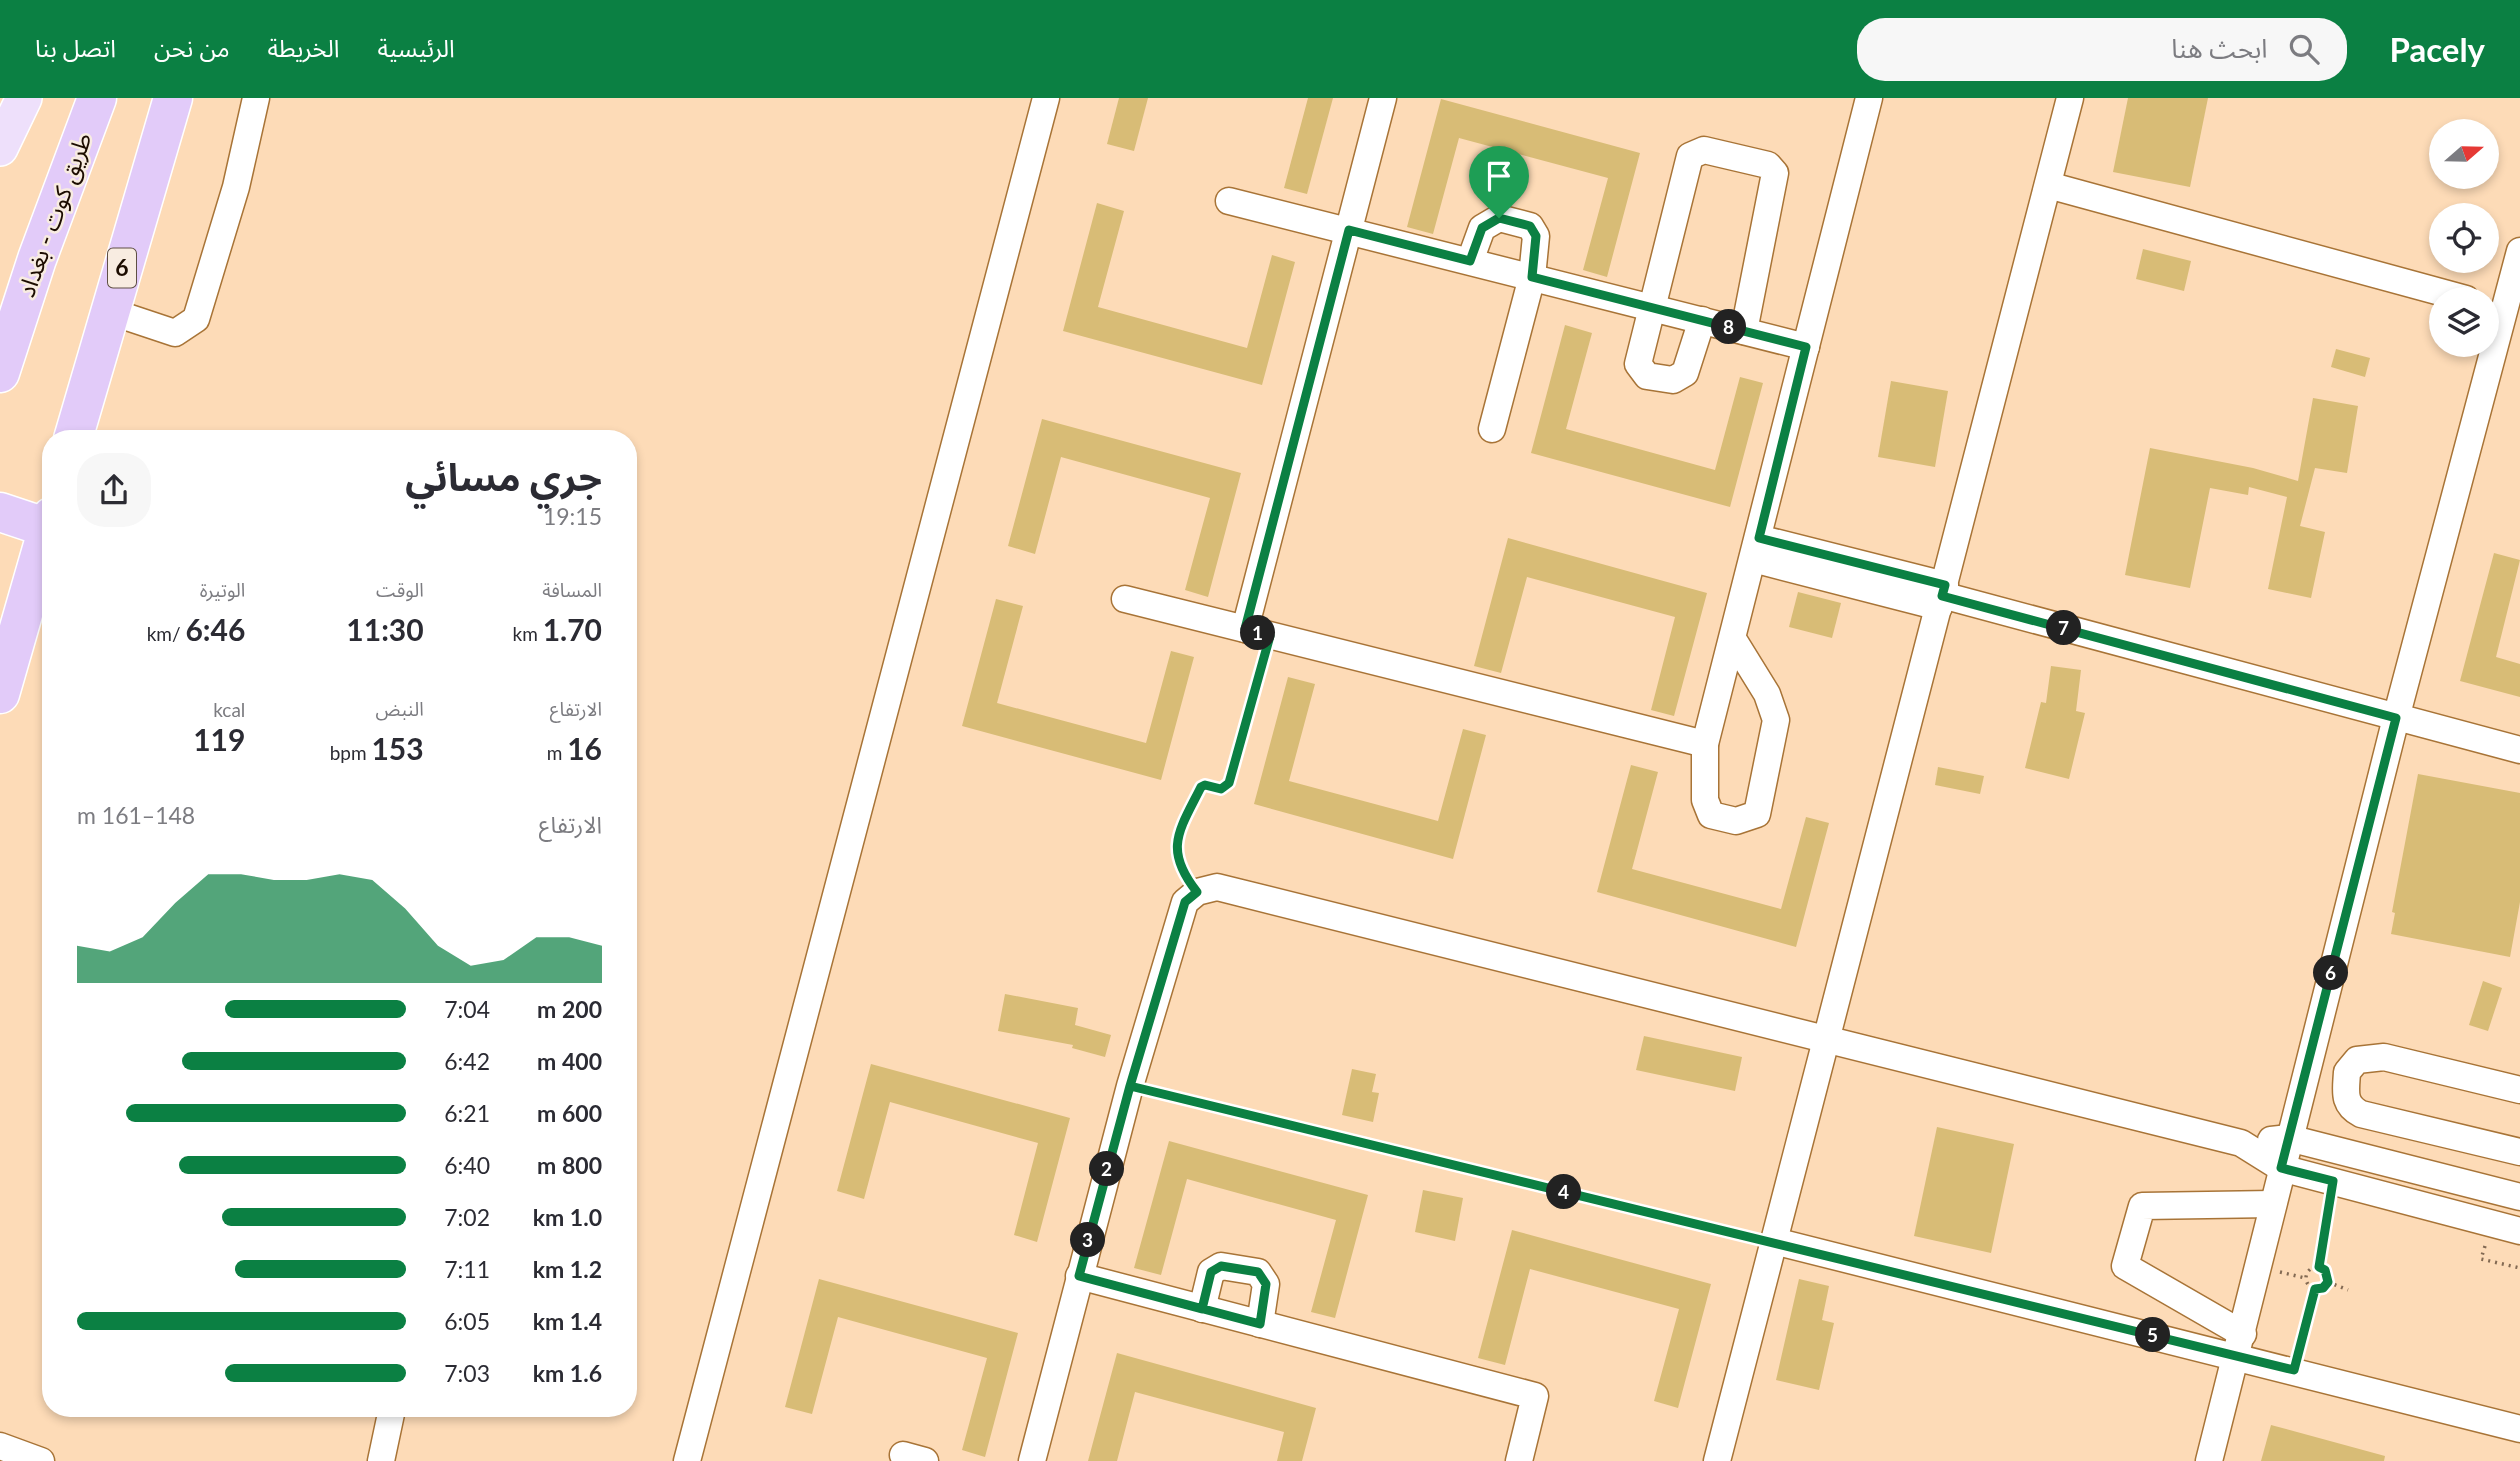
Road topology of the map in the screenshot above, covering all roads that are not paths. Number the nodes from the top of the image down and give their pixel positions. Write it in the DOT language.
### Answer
graph roads {
  1 [pos="24,98"];
  2 [pos="97,98"];
  3 [pos="256,98"];
  4 [pos="1046,98"];
  5 [pos="1383,98"];
  6 [pos="1869,98"];
  7 [pos="2070,98"];
  8 [pos="174,107"];
  9 [pos="0,148"];
  10 [pos="2048,185"];
  11 [pos="1229,201"];
  12 [pos="1349,230"];
  13 [pos="2520,251"];
  14 [pos="1470,261"];
  15 [pos="1532,277"];
  16 [pos="2429,289"];
  17 [pos="1652,307"];
  18 [pos="109,311"];
  19 [pos="2507,311"];
  20 [pos="1702,320"];
  21 [pos="1744,331"];
  22 [pos="1806,347"];
  23 [pos="0,373"];
  24 [pos="1492,429"];
  25 [pos="76,430"];
  26 [pos="0,512"];
  27 [pos="42,521"];
  28 [pos="42,547"];
  29 [pos="1756,548"];
  30 [pos="1942,596"];
  31 [pos="1125,599"];
  32 [pos="1257,632"];
  33 [pos="1732,639"];
  34 [pos="0,694"];
  35 [pos="2396,718"];
  36 [pos="1705,744"];
  37 [pos="2520,750"];
  38 [pos="1825,1037"];
  39 [pos="2310,1054"];
  40 [pos="2347,1072"];
  41 [pos="2520,1090"];
  42 [pos="2288,1138"];
  43 [pos="2241,1143"];
  44 [pos="2520,1152"];
  45 [pos="2281,1168"];
  46 [pos="2520,1197"];
  47 [pos="2273,1204"];
  48 [pos="2520,1231"];
  49 [pos="1774,1241"];
  50 [pos="1079,1276"];
  51 [pos="1202,1309"];
  52 [pos="1260,1324"];
  53 [pos="2240,1345"];
  54 [pos="390,1417"];
  55 [pos="2520,1429"];
  56 [pos="0,1446"];
  57 [pos="41,1461"];
  58 [pos="381,1461"];
  59 [pos="687,1461"];
  60 [pos="1032,1461"];
  61 [pos="1519,1461"];
  62 [pos="1717,1461"];
  63 [pos="2209,1461"];
  1 -- 9 [label="main road"];
  2 -- 23 [label="highway, طريق كوت - بغداد"];
  3 -- 18 [label="street"];
  4 -- 59 [label="street"];
  5 -- 12 [label="street"];
  6 -- 22 [label="street"];
  7 -- 10 [label="street"];
  8 -- 18 [label="highway, 6"];
  10 -- 16 [label="street"];
  10 -- 30 [label="street"];
  11 -- 12 [label="street"];
  12 -- 14 [label="street"];
  12 -- 32 [label="street"];
  13 -- 19 [label="street"];
  14 -- 15 [label="street"];
  14 -- 15 [label="street"];
  15 -- 17 [label="street"];
  15 -- 24 [label="street"];
  17 -- 20 [label="street"];
  17 -- 20 [label="street"];
  17 -- 21 [label="street"];
  18 -- 25 [label="highway, 6"];
  19 -- 35 [label="street"];
  20 -- 21 [label="street"];
  21 -- 22 [label="street"];
  22 -- 29 [label="street"];
  26 -- 27 [label="highway"];
  28 -- 34 [label="highway"];
  29 -- 30 [label="street"];
  29 -- 33 [label="street"];
  30 -- 35 [label="street"];
  30 -- 38 [label="street"];
  31 -- 32 [label="street"];
  32 -- 36 [label="street"];
  33 -- 36 [label="street"];
  33 -- 36 [label="street"];
  35 -- 37 [label="street"];
  35 -- 39 [label="street"];
  38 -- 43 [label="street"];
  38 -- 49 [label="street"];
  38 -- 50 [label="street"];
  39 -- 40 [label="street"];
  39 -- 42 [label="street"];
  40 -- 41 [label="street"];
  40 -- 44 [label="street"];
  42 -- 43 [label="street"];
  42 -- 45 [label="street"];
  42 -- 46 [label="street"];
  43 -- 45 [label="street"];
  45 -- 47 [label="street"];
  45 -- 48 [label="street"];
  47 -- 53 [label="street"];
  47 -- 53 [label="street"];
  49 -- 53 [label="street"];
  49 -- 62 [label="street"];
  50 -- 51 [label="street"];
  50 -- 60 [label="street"];
  51 -- 52 [label="street"];
  51 -- 52 [label="street"];
  52 -- 61 [label="street"];
  53 -- 55 [label="street"];
  53 -- 63 [label="street"];
  54 -- 58 [label="street"];
  56 -- 57 [label="street"];
}
